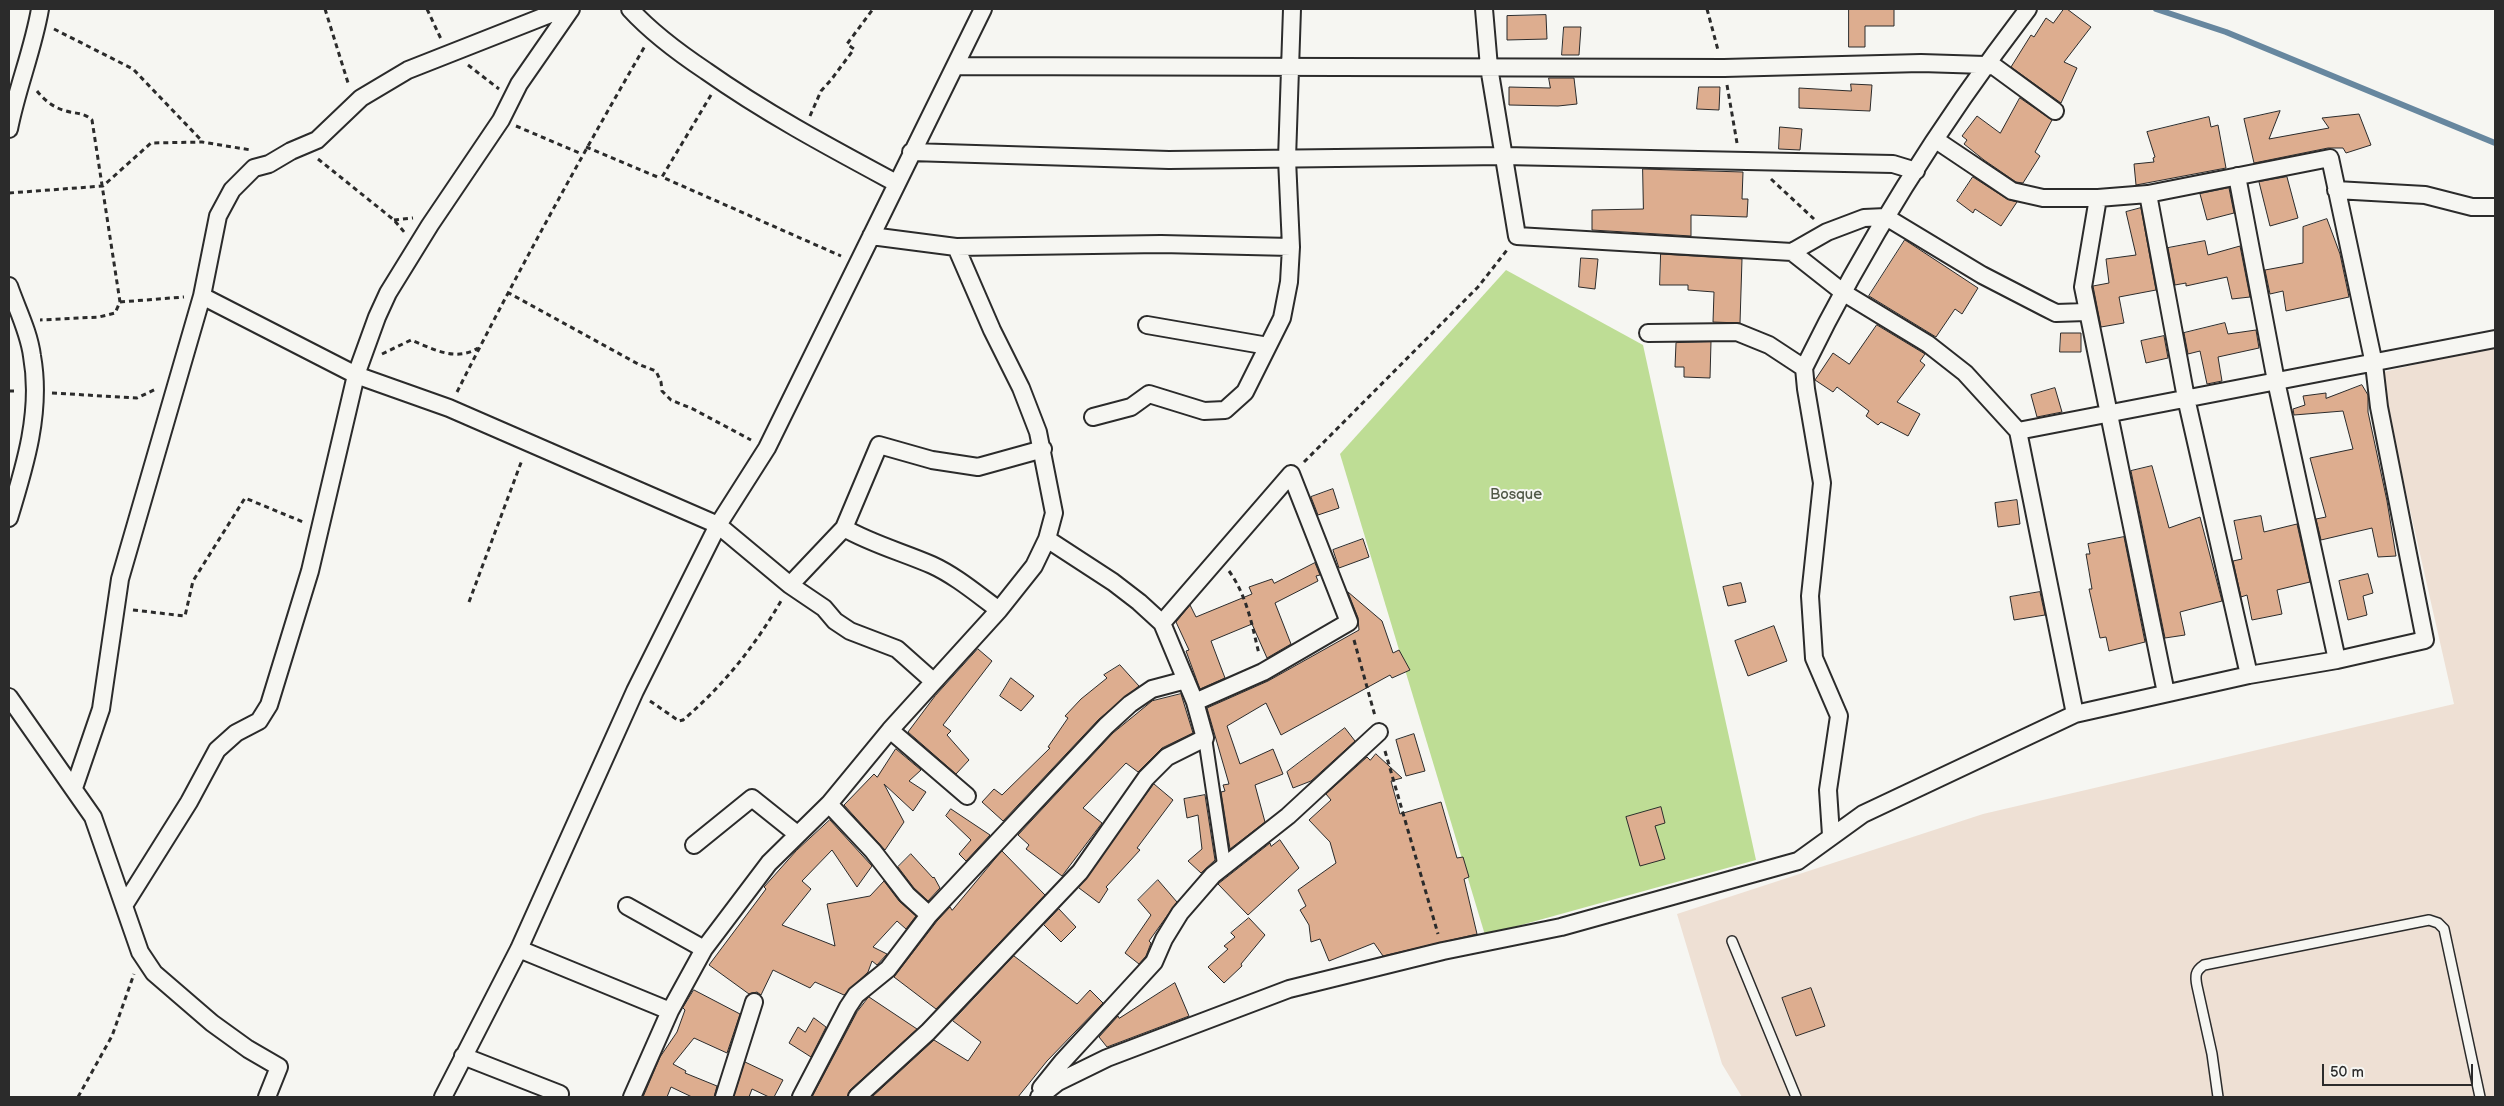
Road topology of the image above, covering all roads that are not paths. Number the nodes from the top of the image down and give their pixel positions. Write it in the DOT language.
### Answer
graph roads {
  1 [pos="563,9"];
  2 [pos="571,9"];
  3 [pos="630,9"];
  4 [pos="983,9"];
  5 [pos="1292,9"];
  6 [pos="1484,9"];
  7 [pos="2028,9"];
  8 [pos="39,15"];
  9 [pos="1985,65"];
  10 [pos="957,66"];
  11 [pos="1289,68"];
  12 [pos="1489,68"];
  13 [pos="2055,111"];
  14 [pos="9,129"];
  15 [pos="1936,140"];
  16 [pos="911,152"];
  17 [pos="1504,156"];
  18 [pos="1287,159"];
  19 [pos="1916,171"];
  20 [pos="2237,176"];
  21 [pos="896,183"];
  22 [pos="2336,190"];
  23 [pos="2148,194"];
  24 [pos="2098,198"];
  25 [pos="2495,207"];
  26 [pos="1886,217"];
  27 [pos="871,236"];
  28 [pos="956,247"];
  29 [pos="1291,247"];
  30 [pos="1792,252"];
  31 [pos="9,286"];
  32 [pos="1844,293"];
  33 [pos="202,296"];
  34 [pos="2086,312"];
  35 [pos="1147,325"];
  36 [pos="1648,333"];
  37 [pos="2495,339"];
  38 [pos="1268,346"];
  39 [pos="2374,364"];
  40 [pos="1804,368"];
  41 [pos="358,370"];
  42 [pos="2276,381"];
  43 [pos="2186,398"];
  44 [pos="2108,414"];
  45 [pos="1093,416"];
  46 [pos="2018,431"];
  47 [pos="1043,450"];
  48 [pos="9,518"];
  49 [pos="718,525"];
  50 [pos="844,528"];
  51 [pos="1047,540"];
  52 [pos="790,585"];
  53 [pos="998,610"];
  54 [pos="1162,623"];
  55 [pos="2337,660"];
  56 [pos="2248,675"];
  57 [pos="1186,680"];
  58 [pos="933,681"];
  59 [pos="2166,693"];
  60 [pos="9,697"];
  61 [pos="1195,702"];
  62 [pos="2075,714"];
  63 [pos="890,730"];
  64 [pos="1379,732"];
  65 [pos="1205,738"];
  66 [pos="74,788"];
  67 [pos="967,796"];
  68 [pos="829,804"];
  69 [pos="797,834"];
  70 [pos="1831,835"];
  71 [pos="694,845"];
  72 [pos="1224,864"];
  73 [pos="124,904"];
  74 [pos="627,906"];
  75 [pos="930,915"];
  76 [pos="1732,941"];
  77 [pos="519,948"];
  78 [pos="704,949"];
  79 [pos="754,1002"];
  80 [pos="670,1011"];
  81 [pos="463,1056"];
  82 [pos="560,1094"];
  83 [pos="267,1097"];
  84 [pos="443,1097"];
  85 [pos="632,1097"];
  86 [pos="724,1097"];
  87 [pos="801,1097"];
  88 [pos="856,1097"];
  89 [pos="1034,1097"];
  90 [pos="1039,1097"];
  91 [pos="1796,1097"];
  92 [pos="2218,1097"];
  93 [pos="2480,1097"];
  1 -- 33 [label="street"];
  2 -- 41 [label="street"];
  3 -- 21 [label="street"];
  4 -- 10 [label="street"];
  5 -- 11 [label="street"];
  6 -- 12 [label="street"];
  7 -- 9 [label="street"];
  8 -- 14 [label="street"];
  9 -- 12 [label="street"];
  9 -- 13 [label="street"];
  9 -- 15 [label="street"];
  10 -- 11 [label="street"];
  10 -- 16 [label="street"];
  11 -- 12 [label="street"];
  11 -- 18 [label="street"];
  12 -- 17 [label="street"];
  15 -- 19 [label="street"];
  15 -- 24 [label="street"];
  16 -- 18 [label="street"];
  16 -- 21 [label="street"];
  17 -- 18 [label="street"];
  17 -- 19 [label="street"];
  17 -- 30 [label="street"];
  18 -- 29 [label="street"];
  19 -- 26 [label="street"];
  20 -- 22 [label="street"];
  20 -- 23 [label="street"];
  20 -- 42 [label="street"];
  21 -- 27 [label="street"];
  22 -- 25 [label="street"];
  22 -- 39 [label="street"];
  23 -- 24 [label="street"];
  23 -- 43 [label="street"];
  24 -- 34 [label="street"];
  26 -- 30 [label="street"];
  26 -- 32 [label="street"];
  26 -- 34 [label="street"];
  27 -- 28 [label="street"];
  27 -- 49 [label="street"];
  28 -- 29 [label="street"];
  28 -- 47 [label="street"];
  29 -- 38 [label="street"];
  30 -- 32 [label="street"];
  31 -- 48 [label="street"];
  32 -- 40 [label="street"];
  32 -- 46 [label="street"];
  33 -- 41 [label="street"];
  33 -- 66 [label="street"];
  34 -- 44 [label="street"];
  35 -- 38 [label="street"];
  36 -- 40 [label="street"];
  37 -- 39 [label="street"];
  38 -- 45 [label="street"];
  39 -- 42 [label="street"];
  39 -- 55 [label="street"];
  40 -- 70 [label="street"];
  41 -- 49 [label="street"];
  41 -- 73 [label="street"];
  42 -- 43 [label="street"];
  42 -- 55 [label="street"];
  43 -- 44 [label="street"];
  43 -- 56 [label="street"];
  44 -- 46 [label="street"];
  44 -- 59 [label="street"];
  46 -- 62 [label="street"];
  47 -- 50 [label="street"];
  47 -- 51 [label="street"];
  49 -- 52 [label="street"];
  49 -- 77 [label="street"];
  50 -- 52 [label="street"];
  50 -- 53 [label="street"];
  51 -- 53 [label="street"];
  51 -- 54 [label="street"];
  52 -- 58 [label="street"];
  53 -- 58 [label="street"];
  54 -- 57 [label="street"];
  54 -- 61 [label="street"];
  55 -- 56 [label="street"];
  56 -- 59 [label="street"];
  57 -- 61 [label="street"];
  57 -- 75 [label="street"];
  58 -- 63 [label="street"];
  59 -- 62 [label="street"];
  60 -- 66 [label="street"];
  61 -- 65 [label="street"];
  62 -- 70 [label="street"];
  63 -- 67 [label="street"];
  63 -- 68 [label="street"];
  64 -- 72 [label="street"];
  65 -- 72 [label="street"];
  65 -- 88 [label="street"];
  66 -- 73 [label="street"];
  68 -- 69 [label="street"];
  68 -- 75 [label="street"];
  69 -- 71 [label="street"];
  69 -- 78 [label="street"];
  70 -- 90 [label="street"];
  72 -- 89 [label="street"];
  73 -- 83 [label="street"];
  74 -- 78 [label="street"];
  75 -- 87 [label="street"];
  76 -- 91 [label="lane"];
  77 -- 80 [label="street"];
  77 -- 81 [label="street"];
  78 -- 80 [label="street"];
  79 -- 86 [label="street"];
  80 -- 85 [label="street"];
  81 -- 82 [label="street"];
  81 -- 84 [label="street"];
  92 -- 93 [label="lane"];
}
